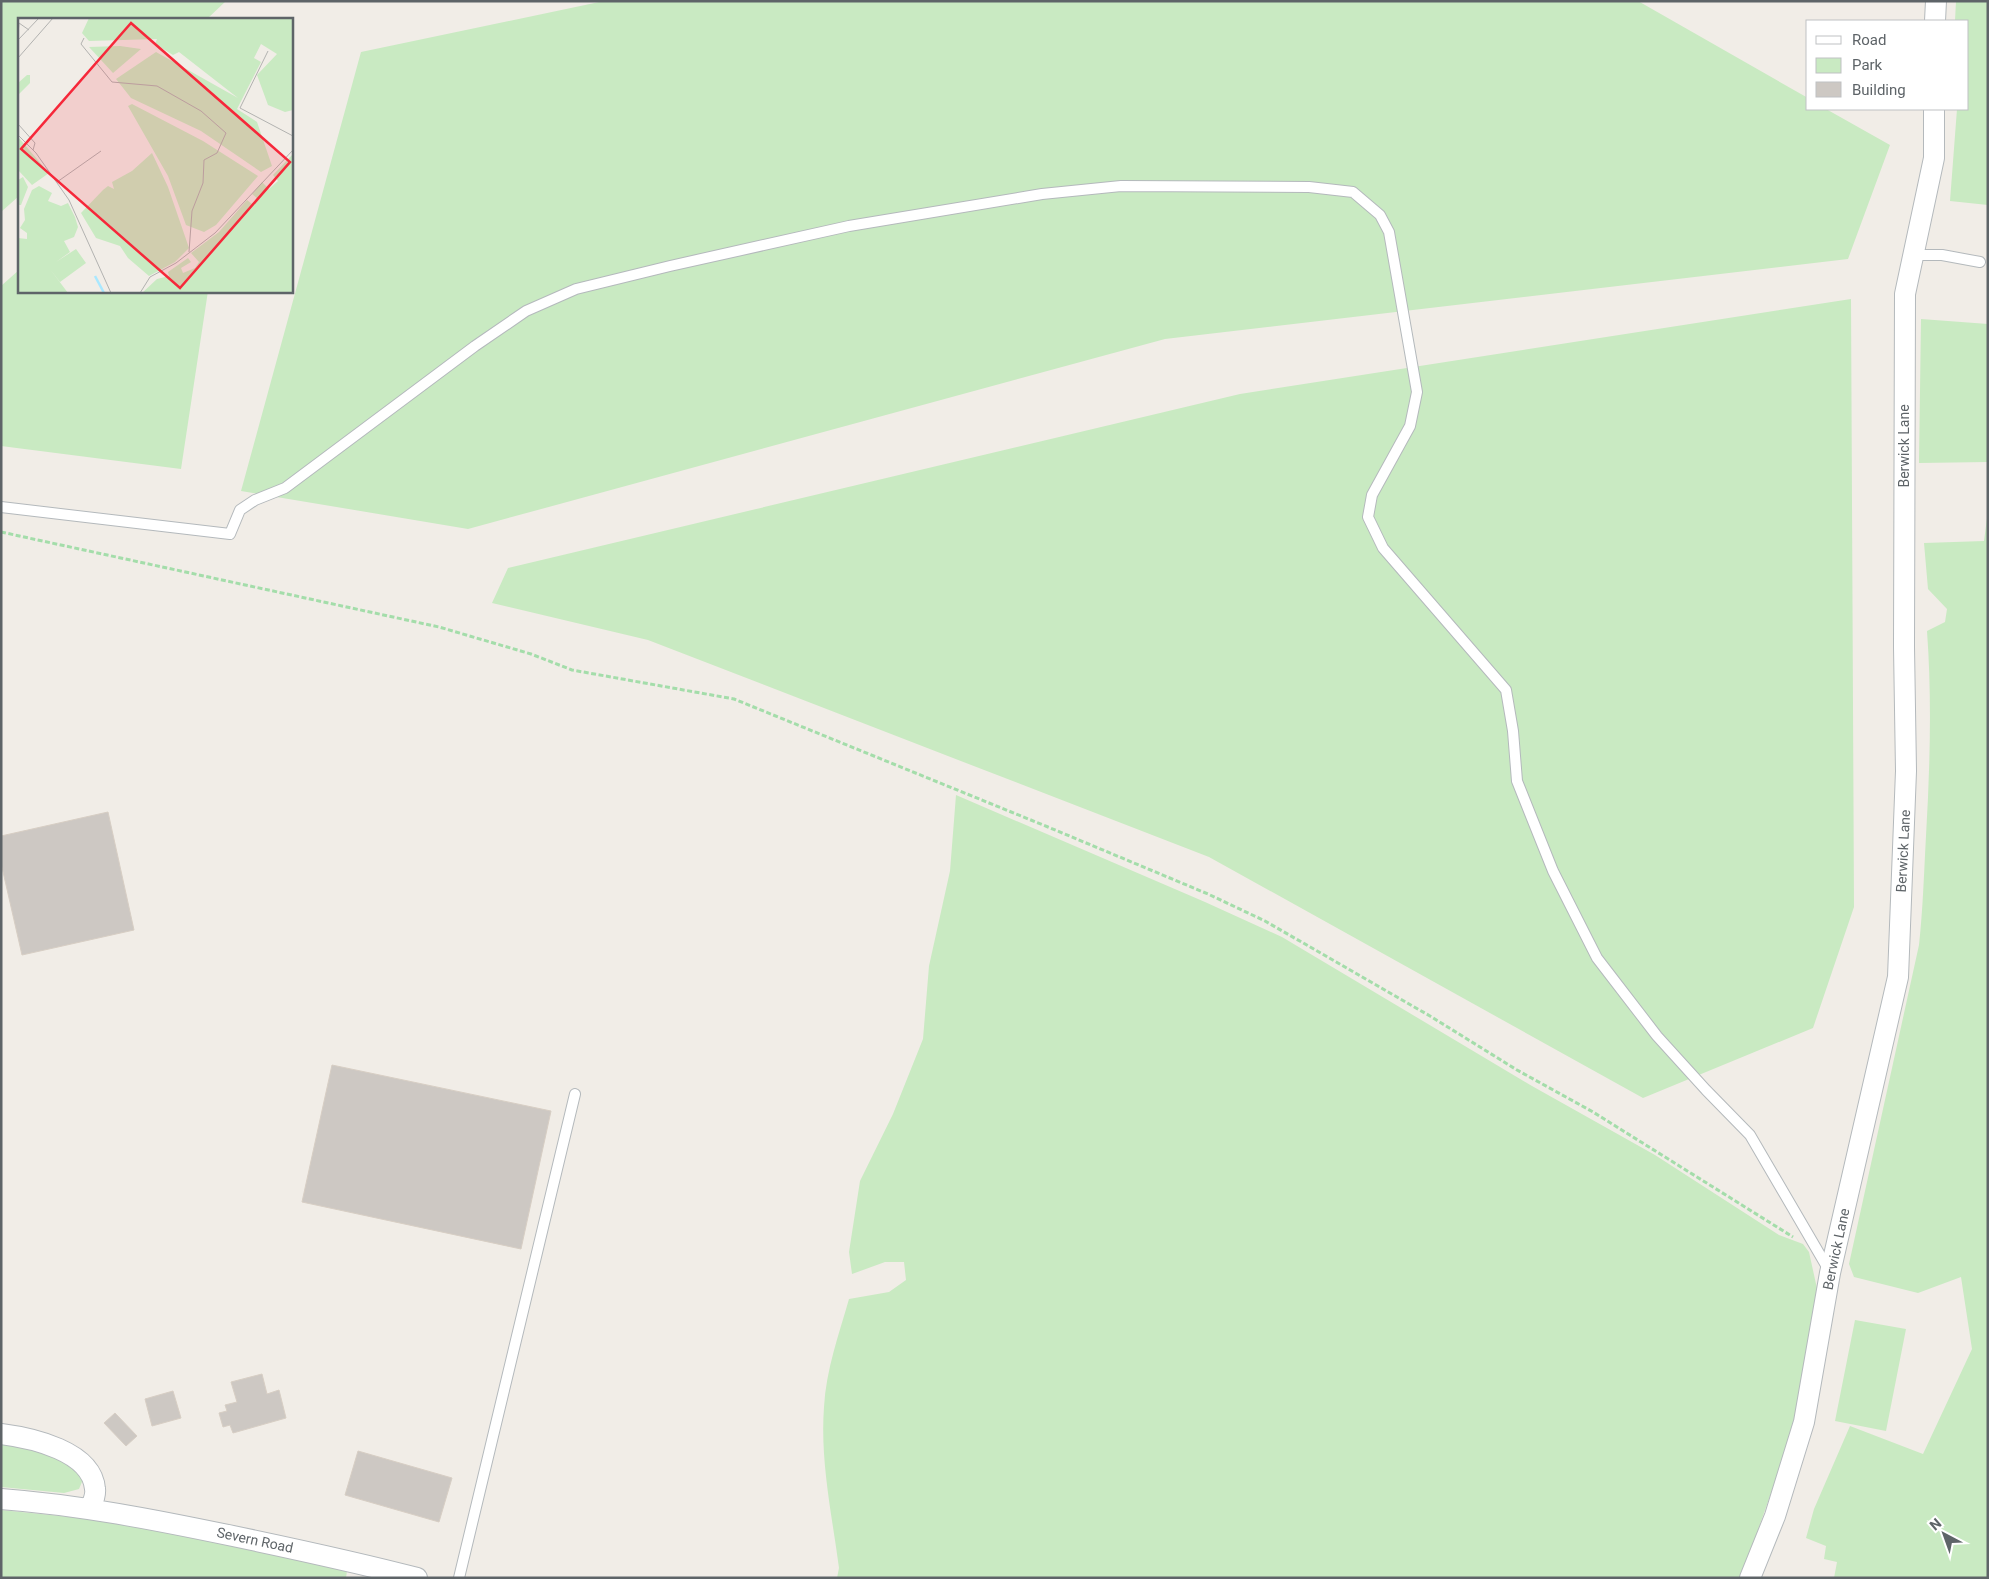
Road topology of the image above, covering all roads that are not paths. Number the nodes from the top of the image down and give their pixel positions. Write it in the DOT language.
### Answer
graph roads {
  1 [pos="1936,1"];
  2 [pos="1935,20"];
  3 [pos="1934,110"];
  4 [pos="1914,255"];
  5 [pos="1980,262"];
  6 [pos="1,507"];
  7 [pos="575,1094"];
  8 [pos="1830,1273"];
  9 [pos="1,1434"];
  10 [pos="1,1499"];
  11 [pos="91,1507"];
  12 [pos="417,1578"];
  13 [pos="458,1578"];
  14 [pos="1750,1578"];
  1 -- 2 [label="street"];
  3 -- 4 [label="street, Berwick Lane"];
  4 -- 5 [label="lane"];
  4 -- 8 [label="street, Berwick Lane"];
  6 -- 8 [label="lane"];
  7 -- 13 [label="lane"];
  8 -- 14 [label="street, Berwick Lane"];
  9 -- 11 [label="street"];
  10 -- 11 [label="street, Severn Road"];
  11 -- 12 [label="street, Severn Road"];
}
